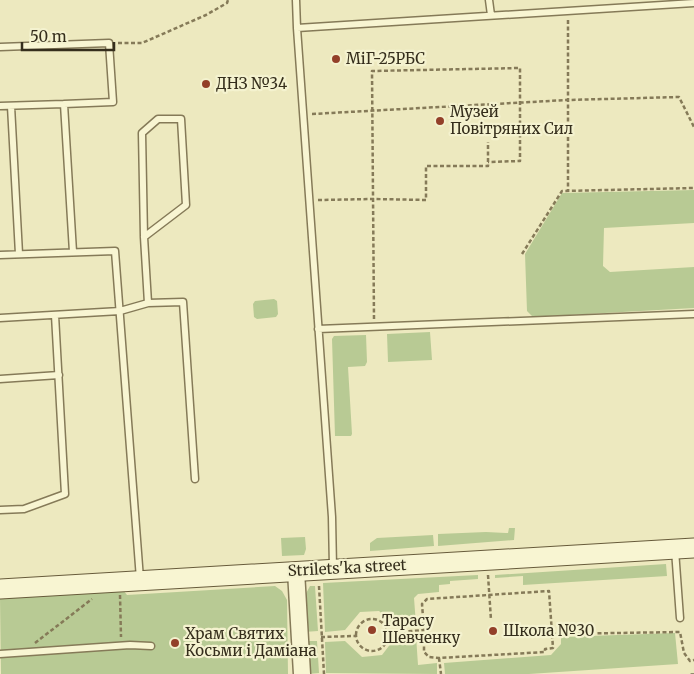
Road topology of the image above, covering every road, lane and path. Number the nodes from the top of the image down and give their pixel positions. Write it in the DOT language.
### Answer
graph roads {
  1 [pos="228,0"];
  2 [pos="296,0"];
  3 [pos="489,0"];
  4 [pos="694,3"];
  5 [pos="568,10"];
  6 [pos="491,15"];
  7 [pos="297,28"];
  8 [pos="109,43"];
  9 [pos="0,47"];
  10 [pos="568,100"];
  11 [pos="521,102"];
  12 [pos="64,104"];
  13 [pos="0,106"];
  14 [pos="11,106"];
  15 [pos="373,110"];
  16 [pos="303,115"];
  17 [pos="694,127"];
  18 [pos="488,142"];
  19 [pos="488,162"];
  20 [pos="694,188"];
  21 [pos="568,191"];
  22 [pos="374,199"];
  23 [pos="309,200"];
  24 [pos="144,237"];
  25 [pos="73,252"];
  26 [pos="19,254"];
  27 [pos="522,254"];
  28 [pos="0,255"];
  29 [pos="148,303"];
  30 [pos="120,312"];
  31 [pos="694,314"];
  32 [pos="55,315"];
  33 [pos="0,318"];
  34 [pos="374,328"];
  35 [pos="318,329"];
  36 [pos="58,376"];
  37 [pos="0,379"];
  38 [pos="195,479"];
  39 [pos="0,510"];
  40 [pos="694,548"];
  41 [pos="675,549"];
  42 [pos="333,569"];
  43 [pos="488,573"];
  44 [pos="296,577"];
  45 [pos="140,580"];
  46 [pos="0,589"];
  47 [pos="120,594"];
  48 [pos="95,596"];
  49 [pos="489,596"];
  50 [pos="680,618"];
  51 [pos="491,620"];
  52 [pos="546,620"];
  53 [pos="552,620"];
  54 [pos="424,630"];
  55 [pos="389,634"];
  56 [pos="552,634"];
  57 [pos="355,636"];
  58 [pos="321,637"];
  59 [pos="121,646"];
  60 [pos="151,646"];
  61 [pos="21,653"];
  62 [pos="0,654"];
  63 [pos="439,658"];
  64 [pos="694,660"];
  65 [pos="302,674"];
  66 [pos="324,674"];
  67 [pos="441,674"];
  1 -- 8 [label="path"];
  2 -- 7 [label="lane"];
  3 -- 6 [label="lane"];
  4 -- 5 [label="lane"];
  5 -- 6 [label="lane"];
  5 -- 10 [label="path"];
  6 -- 7 [label="lane"];
  7 -- 16 [label="lane"];
  8 -- 9 [label="lane"];
  8 -- 12 [label="lane"];
  10 -- 11 [label="path"];
  10 -- 17 [label="path"];
  10 -- 21 [label="path"];
  11 -- 15 [label="path"];
  11 -- 15 [label="path"];
  11 -- 19 [label="path"];
  12 -- 14 [label="lane"];
  12 -- 25 [label="lane"];
  13 -- 14 [label="lane"];
  14 -- 26 [label="lane"];
  15 -- 16 [label="path"];
  15 -- 22 [label="path"];
  16 -- 23 [label="lane"];
  18 -- 19 [label="path"];
  19 -- 22 [label="path"];
  20 -- 21 [label="path"];
  21 -- 27 [label="path"];
  22 -- 23 [label="path"];
  22 -- 34 [label="path"];
  23 -- 35 [label="lane"];
  24 -- 24 [label="lane"];
  24 -- 29 [label="lane"];
  25 -- 26 [label="lane"];
  25 -- 30 [label="lane"];
  26 -- 28 [label="lane"];
  29 -- 30 [label="lane"];
  29 -- 38 [label="lane"];
  30 -- 32 [label="lane"];
  30 -- 45 [label="lane"];
  31 -- 34 [label="lane"];
  32 -- 33 [label="lane"];
  32 -- 36 [label="lane"];
  34 -- 35 [label="lane"];
  35 -- 42 [label="lane"];
  36 -- 37 [label="lane"];
  36 -- 39 [label="lane"];
  40 -- 41 [label="main road, Strilets'ka street"];
  41 -- 42 [label="main road, Strilets'ka street"];
  41 -- 50 [label="lane"];
  42 -- 44 [label="main road, Strilets'ka street"];
  43 -- 49 [label="path"];
  44 -- 45 [label="main road, Strilets'ka street"];
  44 -- 58 [label="path"];
  44 -- 65 [label="street"];
  45 -- 46 [label="main road, Strilets'ka street"];
  47 -- 59 [label="path"];
  48 -- 61 [label="path"];
  49 -- 51 [label="path"];
  49 -- 53 [label="path"];
  49 -- 54 [label="path"];
  52 -- 53 [label="path"];
  53 -- 56 [label="path"];
  54 -- 55 [label="path"];
  54 -- 63 [label="path"];
  55 -- 57 [label="path"];
  55 -- 57 [label="path"];
  56 -- 63 [label="path"];
  56 -- 64 [label="path"];
  57 -- 58 [label="path"];
  58 -- 66 [label="path"];
  59 -- 60 [label="lane"];
  59 -- 61 [label="lane"];
  61 -- 62 [label="lane"];
  63 -- 67 [label="path"];
}
